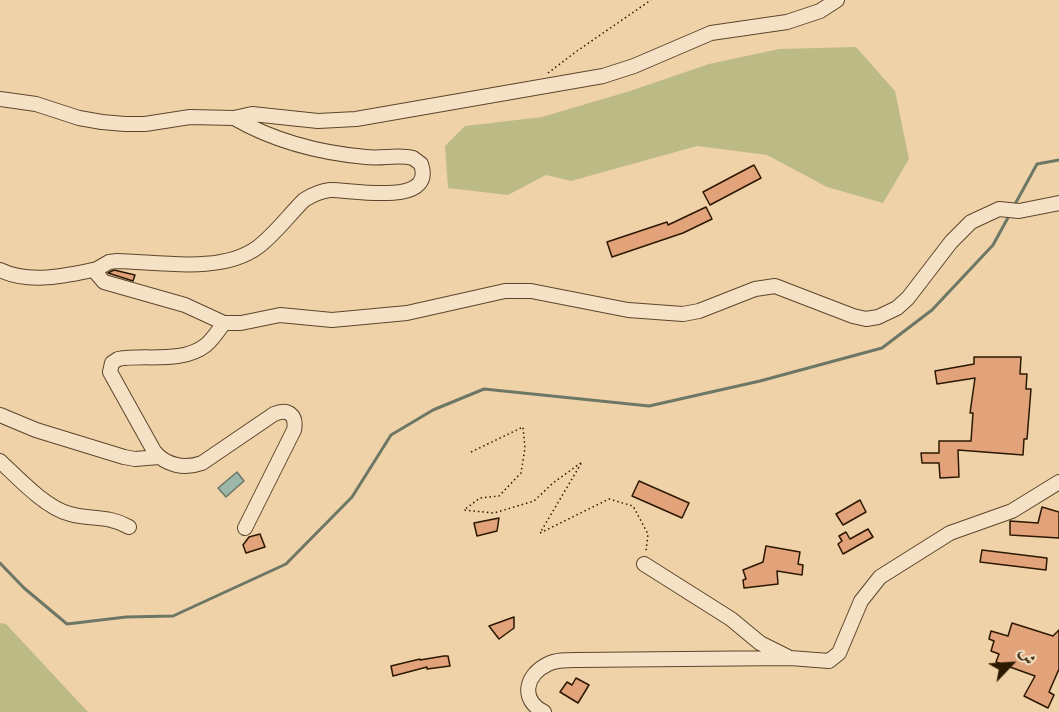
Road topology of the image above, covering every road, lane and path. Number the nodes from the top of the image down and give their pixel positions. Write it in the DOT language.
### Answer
graph roads {
  1 [pos="651,0"];
  2 [pos="837,0"];
  3 [pos="547,74"];
  4 [pos="0,99"];
  5 [pos="234,118"];
  6 [pos="1059,203"];
  7 [pos="97,269"];
  8 [pos="0,270"];
  9 [pos="224,323"];
  10 [pos="0,415"];
  11 [pos="471,452"];
  12 [pos="159,457"];
  13 [pos="0,461"];
  14 [pos="1059,482"];
  15 [pos="129,527"];
  16 [pos="244,528"];
  17 [pos="644,564"];
  18 [pos="790,658"];
  19 [pos="544,712"];
  1 -- 3 [label="path"];
  2 -- 5 [label="street"];
  4 -- 5 [label="street"];
  5 -- 7 [label="street"];
  6 -- 9 [label="street"];
  7 -- 8 [label="street"];
  7 -- 9 [label="street"];
  9 -- 12 [label="street"];
  10 -- 12 [label="street"];
  11 -- 17 [label="path"];
  12 -- 16 [label="street"];
  13 -- 15 [label="street"];
  14 -- 18 [label="street"];
  17 -- 18 [label="street"];
  18 -- 19 [label="street"];
}
